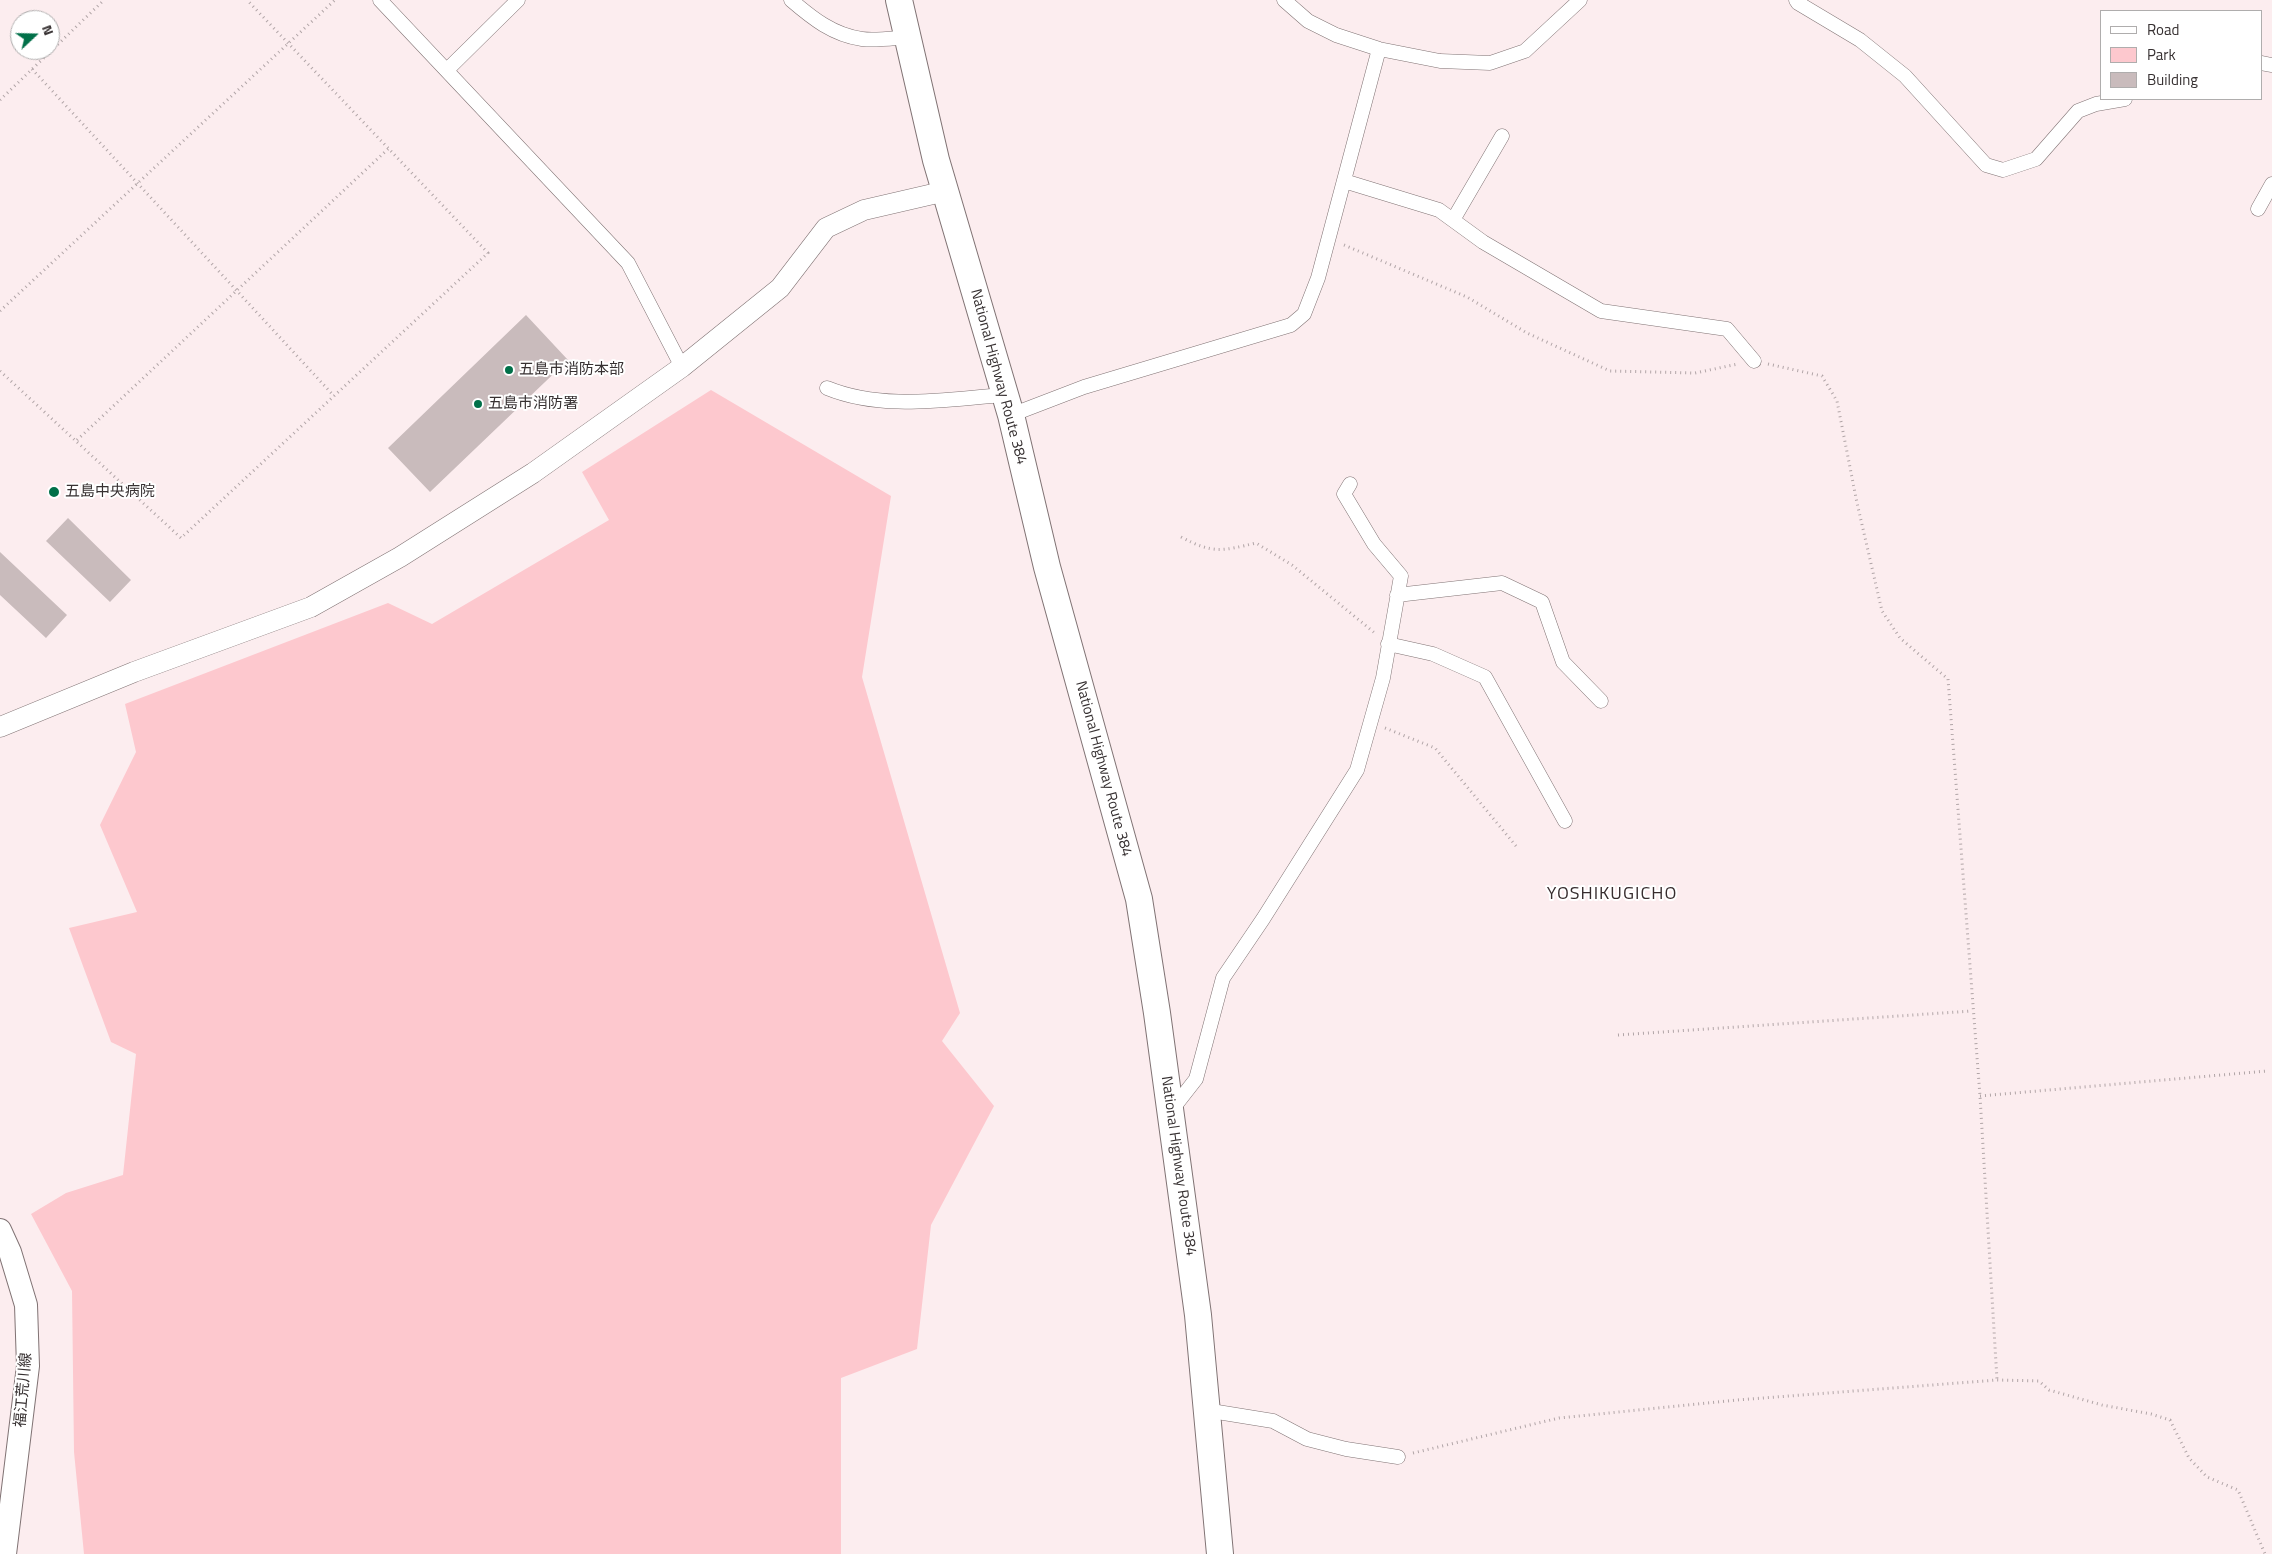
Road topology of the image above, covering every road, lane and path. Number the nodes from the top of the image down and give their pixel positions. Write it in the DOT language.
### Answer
graph roads {
  1 [pos="104,0"];
  2 [pos="247,0"];
  3 [pos="335,0"];
  4 [pos="380,0"];
  5 [pos="518,0"];
  6 [pos="791,0"];
  7 [pos="899,0"];
  8 [pos="1284,0"];
  9 [pos="1580,0"];
  10 [pos="1796,0"];
  11 [pos="909,37"];
  12 [pos="288,44"];
  13 [pos="1379,49"];
  14 [pos="32,69"];
  15 [pos="446,70"];
  16 [pos="0,100"];
  17 [pos="2119,100"];
  18 [pos="1502,136"];
  19 [pos="388,149"];
  20 [pos="1344,181"];
  21 [pos="138,183"];
  22 [pos="2272,184"];
  23 [pos="946,191"];
  24 [pos="2258,209"];
  25 [pos="1453,220"];
  26 [pos="1329,237"];
  27 [pos="237,290"];
  28 [pos="0,311"];
  29 [pos="1754,361"];
  30 [pos="682,367"];
  31 [pos="0,371"];
  32 [pos="827,388"];
  33 [pos="334,396"];
  34 [pos="1008,405"];
  35 [pos="76,440"];
  36 [pos="1350,484"];
  37 [pos="1181,537"];
  38 [pos="1396,594"];
  39 [pos="1388,644"];
  40 [pos="1601,701"];
  41 [pos="1370,722"];
  42 [pos="0,727"];
  43 [pos="1566,821"];
  44 [pos="1516,846"];
  45 [pos="1972,1011"];
  46 [pos="1618,1035"];
  47 [pos="2267,1071"];
  48 [pos="1980,1096"];
  49 [pos="1170,1111"];
  50 [pos="0,1230"];
  51 [pos="1997,1380"];
  52 [pos="1205,1410"];
  53 [pos="1398,1457"];
  54 [pos="5,1554"];
  55 [pos="1220,1554"];
  56 [pos="2264,1554"];
  1 -- 14 [label="path"];
  2 -- 12 [label="path"];
  3 -- 12 [label="path"];
  4 -- 15 [label="street"];
  5 -- 15 [label="street"];
  6 -- 11 [label="street"];
  7 -- 11 [label="highway, National Highway Route 384"];
  8 -- 13 [label="street"];
  9 -- 13 [label="street"];
  10 -- 17 [label="street"];
  11 -- 23 [label="highway, National Highway Route 384"];
  12 -- 19 [label="path"];
  12 -- 21 [label="path"];
  13 -- 20 [label="street"];
  14 -- 16 [label="path"];
  14 -- 21 [label="path"];
  15 -- 30 [label="street"];
  18 -- 25 [label="street"];
  19 -- 27 [label="path"];
  19 -- 33 [label="path"];
  20 -- 25 [label="street"];
  20 -- 26 [label="street"];
  21 -- 27 [label="path"];
  21 -- 28 [label="path"];
  22 -- 24 [label="street"];
  23 -- 30 [label="street"];
  23 -- 34 [label="highway, National Highway Route 384"];
  25 -- 29 [label="street"];
  26 -- 29 [label="path"];
  26 -- 34 [label="street"];
  27 -- 33 [label="path"];
  27 -- 35 [label="path"];
  29 -- 45 [label="path"];
  30 -- 42 [label="street"];
  31 -- 35 [label="path"];
  32 -- 34 [label="street"];
  33 -- 35 [label="path"];
  34 -- 49 [label="highway, National Highway Route 384"];
  36 -- 38 [label="street"];
  37 -- 39 [label="path"];
  38 -- 39 [label="street"];
  38 -- 40 [label="street"];
  39 -- 41 [label="street"];
  39 -- 43 [label="street"];
  41 -- 44 [label="path"];
  41 -- 49 [label="street"];
  45 -- 46 [label="path"];
  45 -- 48 [label="path"];
  47 -- 48 [label="path"];
  48 -- 51 [label="path"];
  49 -- 52 [label="highway, National Highway Route 384"];
  50 -- 54 [label="main road, 福江荒川線"];
  51 -- 53 [label="path"];
  51 -- 56 [label="path"];
  52 -- 53 [label="street"];
  52 -- 55 [label="highway, National Highway Route 384"];
}
